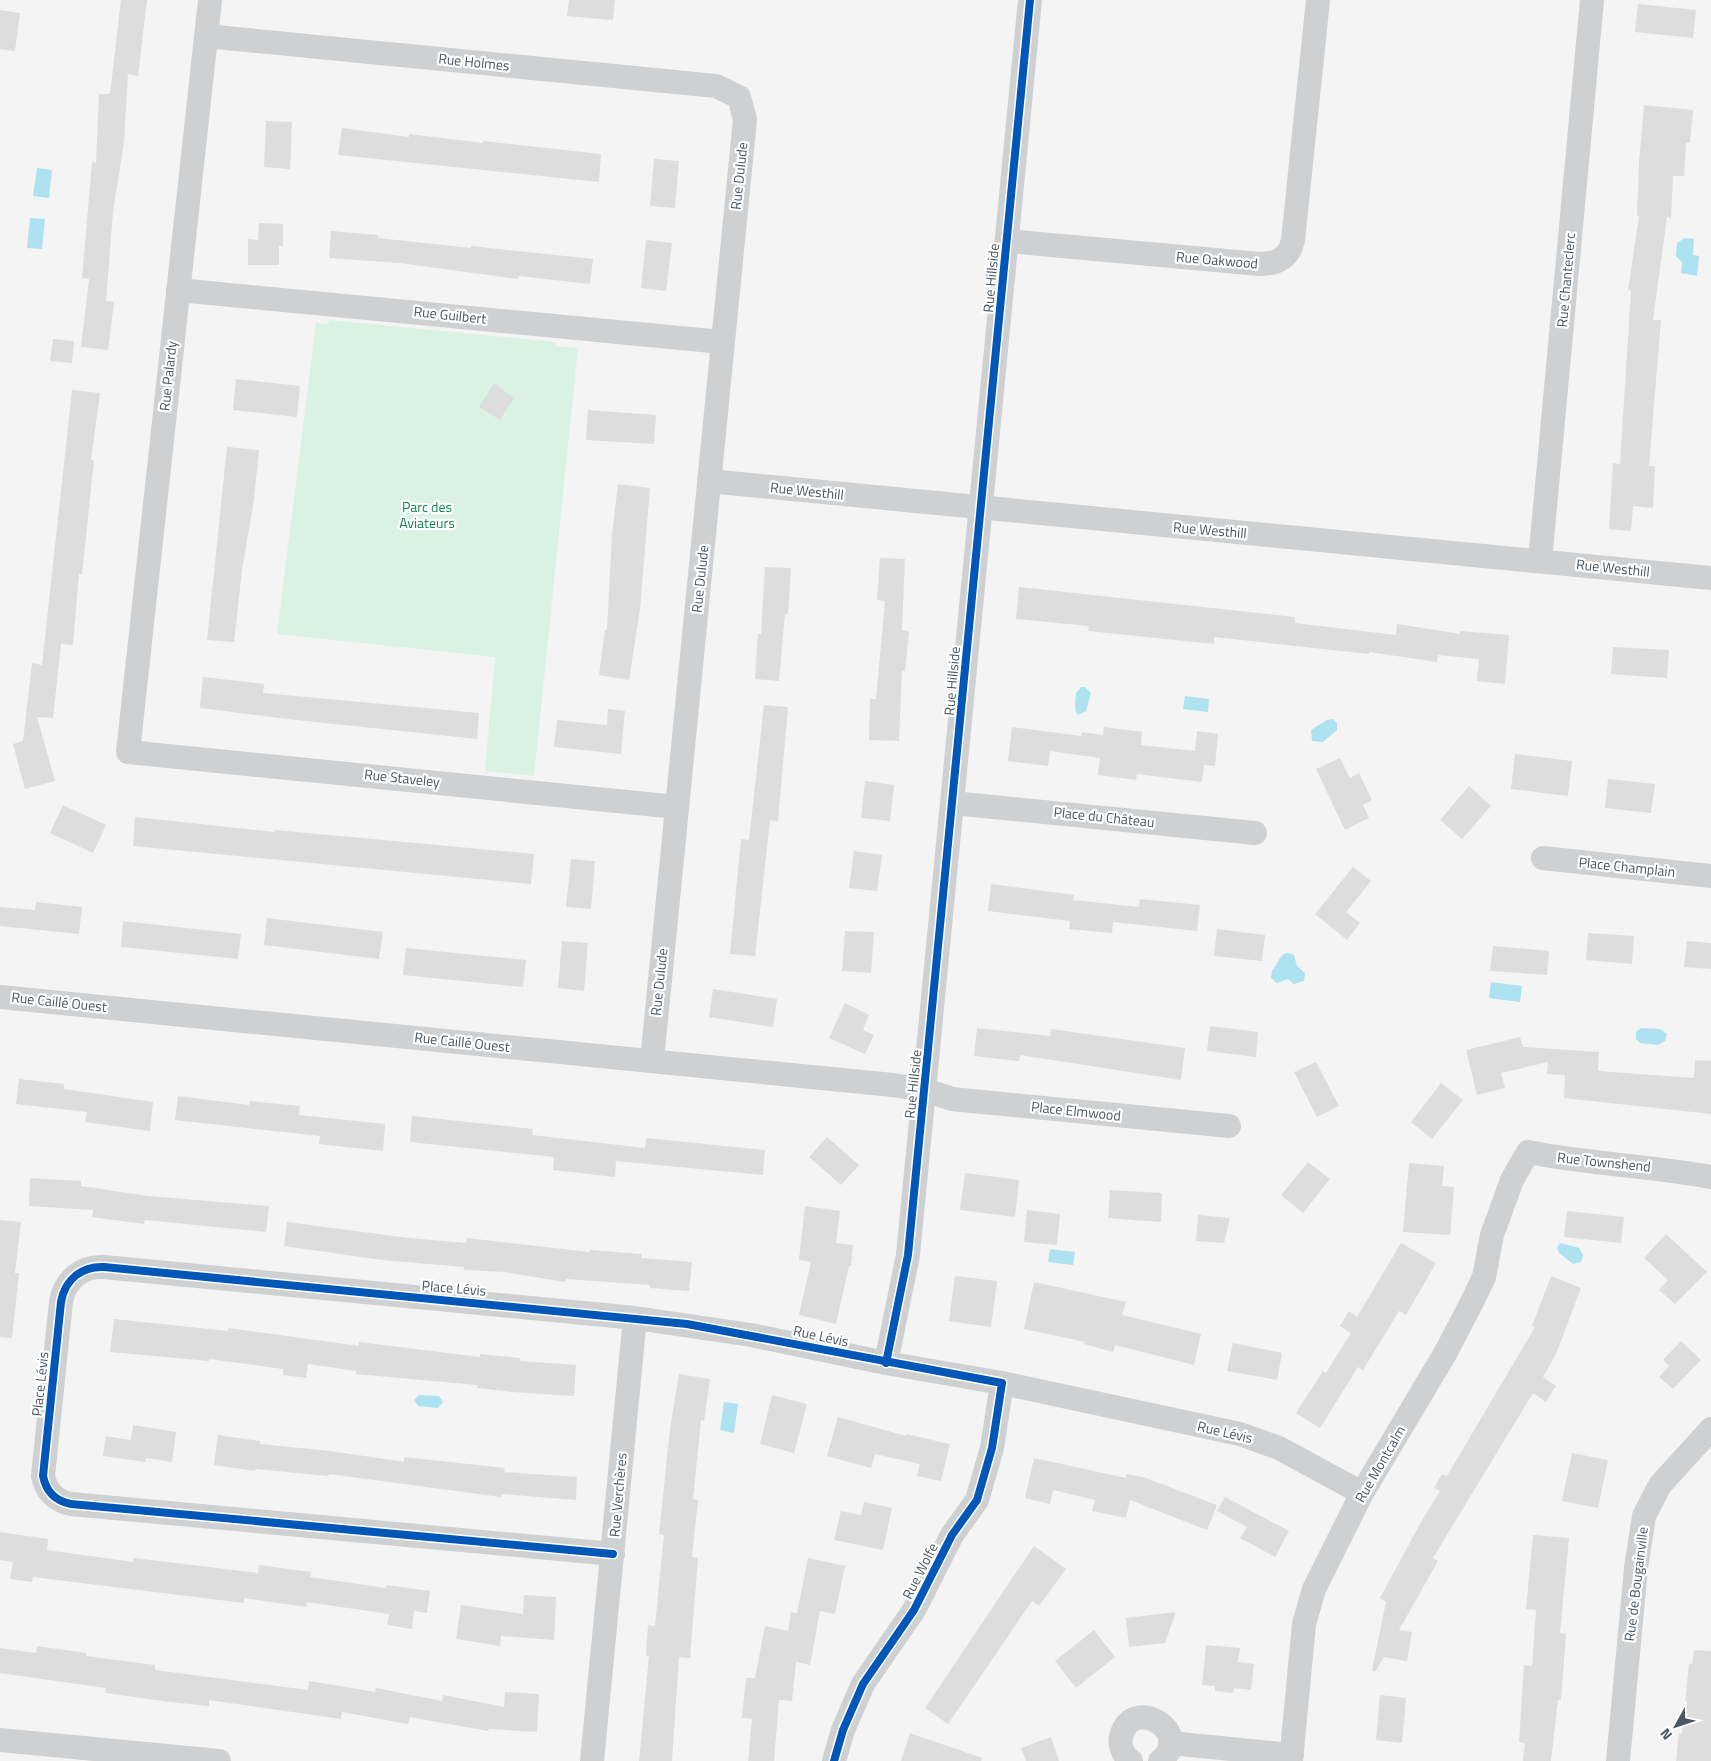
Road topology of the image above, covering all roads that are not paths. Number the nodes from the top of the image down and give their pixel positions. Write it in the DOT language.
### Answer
graph roads {
  1 [pos="210,0"];
  2 [pos="1030,0"];
  3 [pos="1318,0"];
  4 [pos="1592,0"];
  5 [pos="206,36"];
  6 [pos="738,97"];
  7 [pos="1007,241"];
  8 [pos="178,290"];
  9 [pos="722,342"];
  10 [pos="709,481"];
  11 [pos="981,509"];
  12 [pos="1540,561"];
  13 [pos="1711,578"];
  14 [pos="128,752"];
  15 [pos="953,803"];
  16 [pos="677,807"];
  17 [pos="1255,833"];
  18 [pos="1543,858"];
  19 [pos="1711,876"];
  20 [pos="0,996"];
  21 [pos="652,1061"];
  22 [pos="924,1090"];
  23 [pos="1229,1126"];
  24 [pos="1711,1177"];
  25 [pos="1512,1180"];
  26 [pos="635,1318"];
  27 [pos="886,1363"];
  28 [pos="1002,1383"];
  29 [pos="1711,1429"];
  30 [pos="1362,1493"];
  31 [pos="612,1554"];
  32 [pos="11,1747"];
  33 [pos="1165,1752"];
  34 [pos="1291,1758"];
  35 [pos="219,1761"];
  36 [pos="592,1761"];
  37 [pos="834,1761"];
  38 [pos="1131,1761"];
  39 [pos="1618,1761"];
  1 -- 5 [label="street, Rue Palardy"];
  2 -- 7 [label="street, Rue Hillside"];
  3 -- 7 [label="street, Rue Oakwood"];
  4 -- 12 [label="street, Rue Chanteclerc"];
  5 -- 6 [label="street, Rue Holmes"];
  5 -- 8 [label="street, Rue Palardy"];
  6 -- 9 [label="street, Rue Dulude"];
  7 -- 11 [label="street, Rue Hillside"];
  8 -- 9 [label="street, Rue Guilbert"];
  8 -- 14 [label="street, Rue Palardy"];
  9 -- 10 [label="street, Rue Dulude"];
  10 -- 11 [label="street, Rue Westhill"];
  10 -- 16 [label="street, Rue Dulude"];
  11 -- 12 [label="street, Rue Westhill"];
  11 -- 15 [label="street, Rue Hillside"];
  12 -- 13 [label="street, Rue Westhill"];
  14 -- 16 [label="street, Rue Staveley"];
  15 -- 17 [label="street, Place du Château"];
  15 -- 22 [label="street, Rue Hillside"];
  16 -- 21 [label="street, Rue Dulude"];
  18 -- 19 [label="street, Place Champlain"];
  20 -- 21 [label="street, Rue Caillé Ouest"];
  21 -- 22 [label="street, Rue Caillé Ouest"];
  22 -- 23 [label="street, Place Elmwood"];
  22 -- 27 [label="street, Rue Hillside"];
  24 -- 25 [label="street, Rue Townshend"];
  25 -- 30 [label="street, Rue Montcalm"];
  26 -- 27 [label="street, Rue Lévis"];
  26 -- 31 [label="street, Rue Verchères"];
  26 -- 31 [label="street, Place Lévis"];
  27 -- 28 [label="street, Rue Lévis"];
  28 -- 30 [label="street, Rue Lévis"];
  28 -- 37 [label="street, Rue Wolfe"];
  29 -- 39 [label="street, Rue de Bougainville"];
  30 -- 34 [label="street, Rue Montcalm"];
  31 -- 36 [label="street, Rue Verchères"];
  32 -- 35 [label="street"];
  33 -- 34 [label="street"];
  33 -- 38 [label="street"];
}
